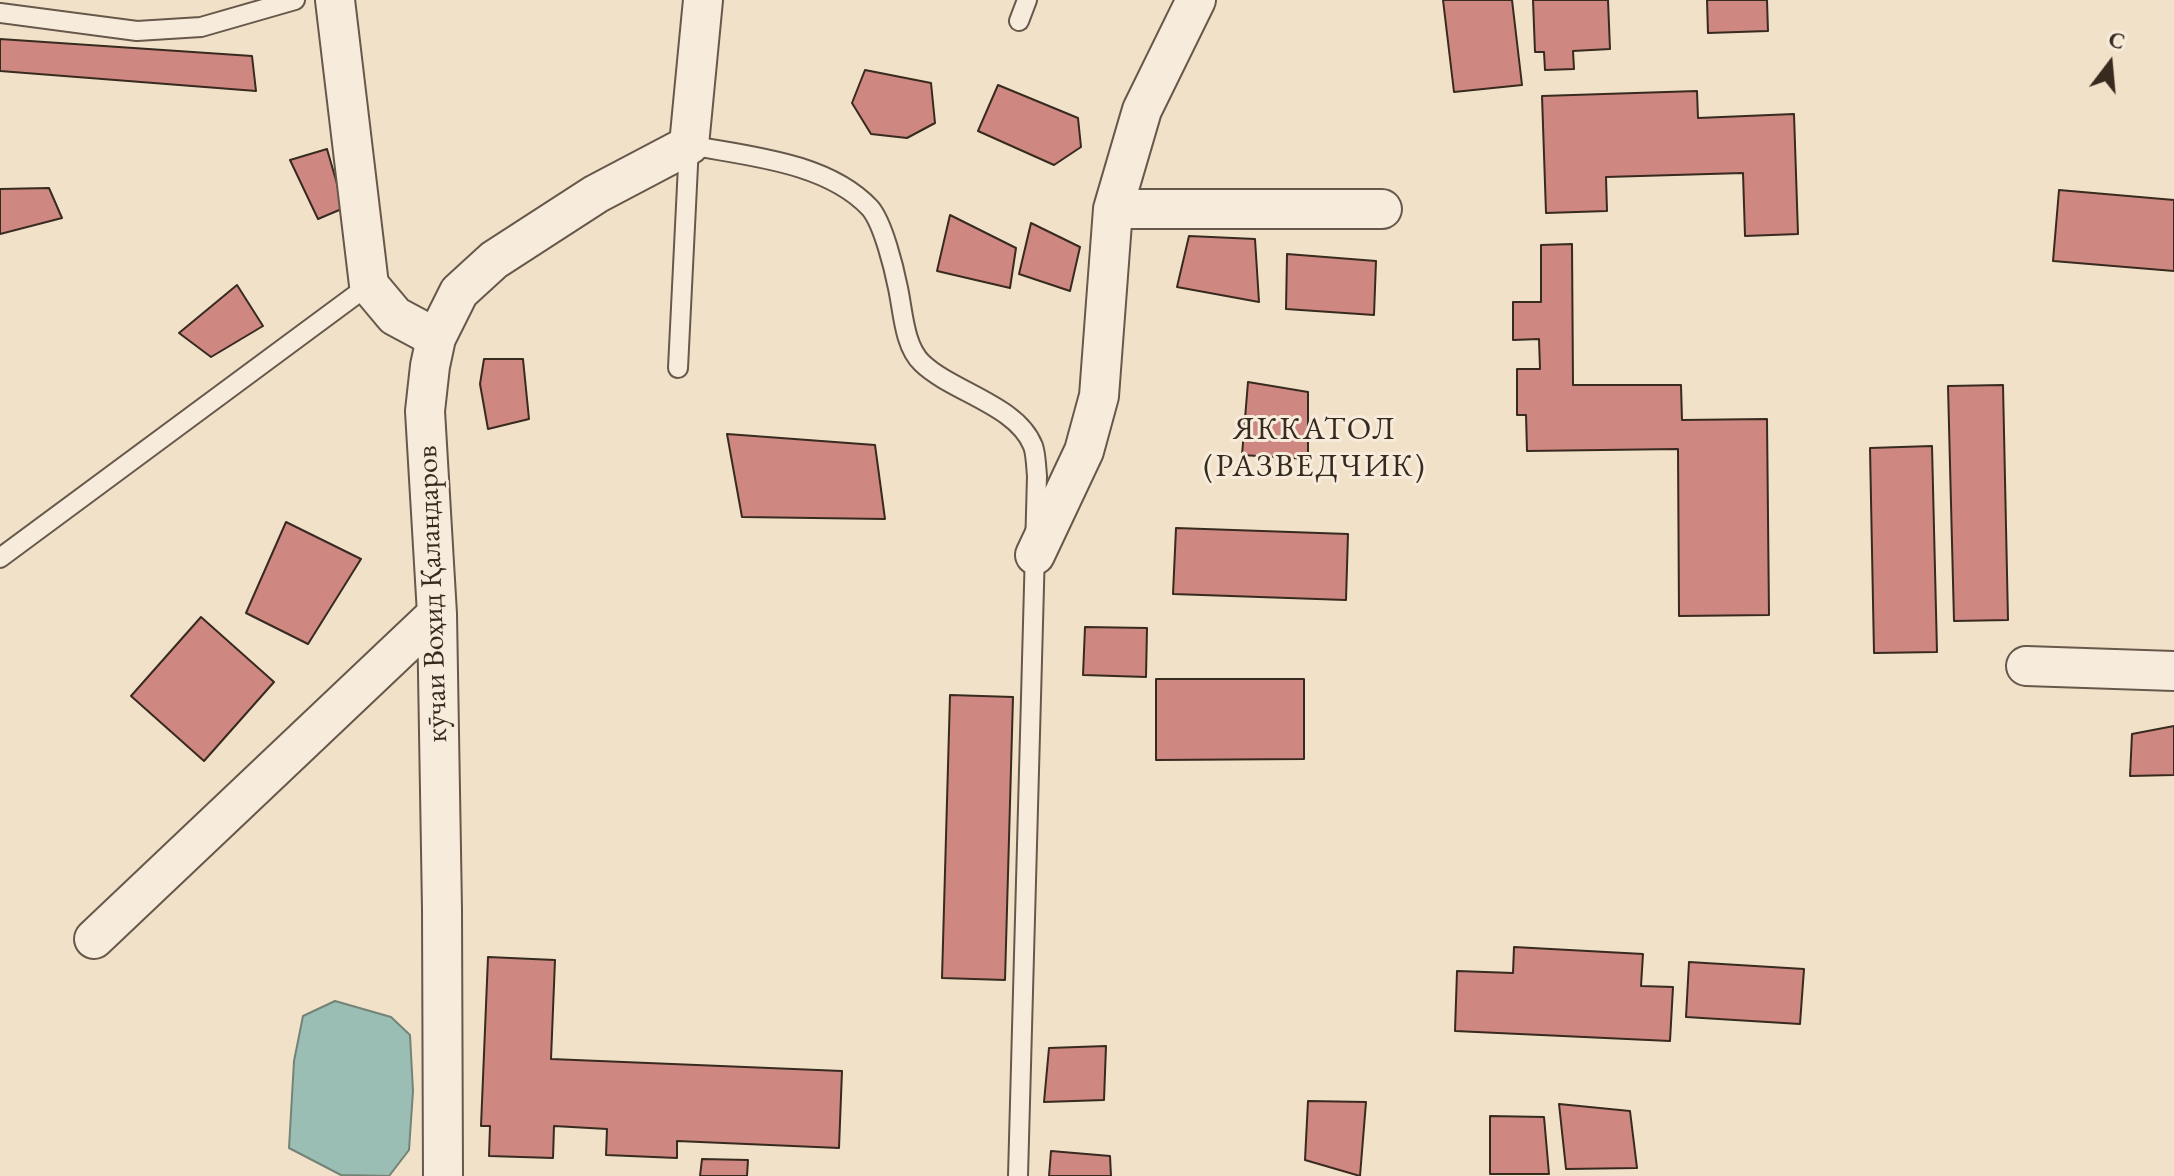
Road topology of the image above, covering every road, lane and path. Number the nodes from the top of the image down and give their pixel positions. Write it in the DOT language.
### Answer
graph roads {
  1 [pos="295,0"];
  2 [pos="335,0"];
  3 [pos="703,0"];
  4 [pos="1027,0"];
  5 [pos="1196,0"];
  6 [pos="0,13"];
  7 [pos="1019,21"];
  8 [pos="689,145"];
  9 [pos="1113,209"];
  10 [pos="1382,209"];
  11 [pos="369,285"];
  12 [pos="436,338"];
  13 [pos="678,368"];
  14 [pos="4,550"];
  15 [pos="1035,555"];
  16 [pos="437,614"];
  17 [pos="2026,666"];
  18 [pos="2174,671"];
  19 [pos="94,939"];
  20 [pos="443,1176"];
  21 [pos="1018,1176"];
  1 -- 6 [label="lane"];
  2 -- 11 [label="street"];
  3 -- 8 [label="street"];
  4 -- 7 [label="lane"];
  5 -- 9 [label="street"];
  8 -- 12 [label="street, кӯчаи Воҳид Қаландаров"];
  8 -- 13 [label="lane"];
  8 -- 15 [label="lane"];
  9 -- 10 [label="street"];
  9 -- 15 [label="street"];
  11 -- 12 [label="street"];
  11 -- 14 [label="lane"];
  12 -- 16 [label="street, кӯчаи Воҳид Қаландаров"];
  15 -- 21 [label="lane"];
  16 -- 19 [label="street"];
  16 -- 20 [label="street, кӯчаи Воҳид Қаландаров"];
  17 -- 18 [label="street"];
}
